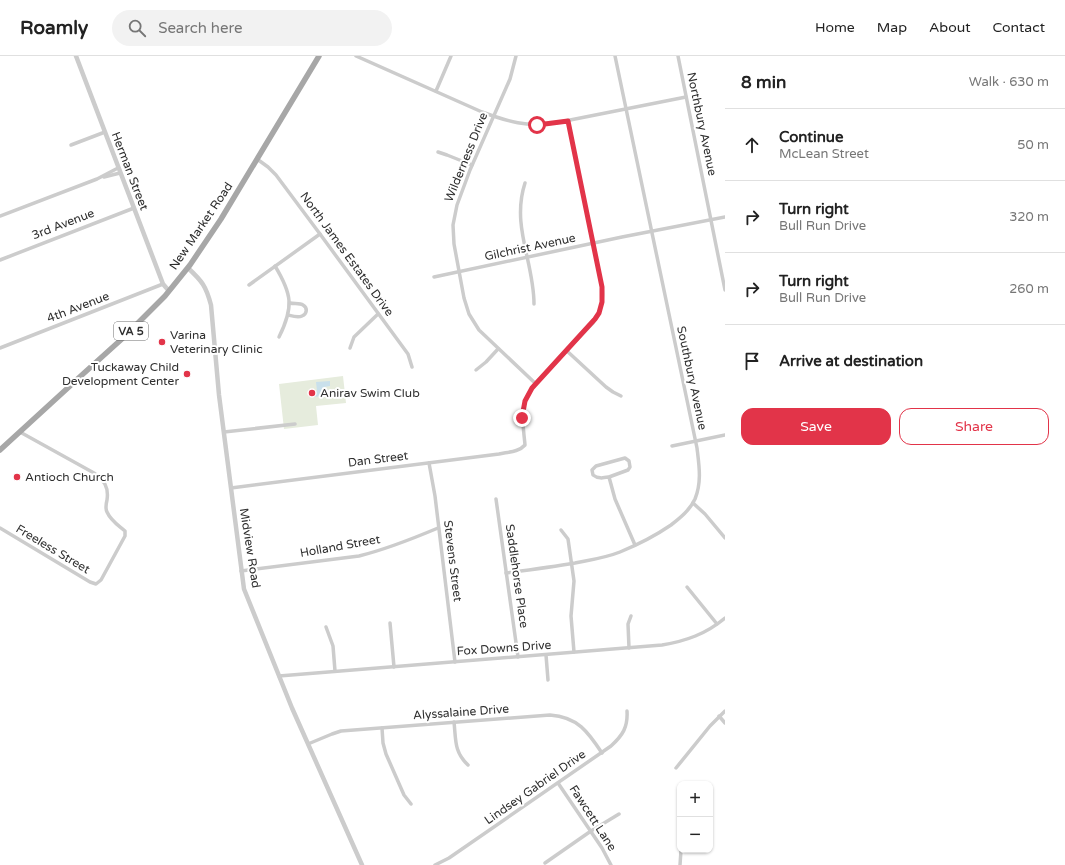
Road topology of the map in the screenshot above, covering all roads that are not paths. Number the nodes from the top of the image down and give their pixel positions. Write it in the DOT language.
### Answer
graph roads {
  1 [pos="76,56"];
  2 [pos="319,56"];
  3 [pos="356,56"];
  4 [pos="451,56"];
  5 [pos="516,56"];
  6 [pos="616,56"];
  7 [pos="678,56"];
  8 [pos="436,91"];
  9 [pos="686,97"];
  10 [pos="626,109"];
  11 [pos="494,116"];
  12 [pos="568,121"];
  13 [pos="105,132"];
  14 [pos="70,145"];
  15 [pos="438,152"];
  16 [pos="257,159"];
  17 [pos="472,165"];
  18 [pos="119,170"];
  19 [pos="525,183"];
  20 [pos="134,208"];
  21 [pos="0,216"];
  22 [pos="725,217"];
  23 [pos="711,220"];
  24 [pos="651,232"];
  25 [pos="320,234"];
  26 [pos="593,244"];
  27 [pos="526,258"];
  28 [pos="0,260"];
  29 [pos="275,266"];
  30 [pos="188,268"];
  31 [pos="459,272"];
  32 [pos="434,277"];
  33 [pos="163,284"];
  34 [pos="249,285"];
  35 [pos="725,290"];
  36 [pos="169,291"];
  37 [pos="290,303"];
  38 [pos="534,304"];
  39 [pos="378,314"];
  40 [pos="288,315"];
  41 [pos="279,336"];
  42 [pos="0,348"];
  43 [pos="350,348"];
  44 [pos="498,349"];
  45 [pos="567,351"];
  46 [pos="412,367"];
  47 [pos="476,370"];
  48 [pos="536,384"];
  49 [pos="621,396"];
  50 [pos="296,424"];
  51 [pos="20,432"];
  52 [pos="224,432"];
  53 [pos="725,435"];
  54 [pos="695,441"];
  55 [pos="672,446"];
  56 [pos="0,450"];
  57 [pos="429,463"];
  58 [pos="608,477"];
  59 [pos="231,488"];
  60 [pos="496,499"];
  61 [pos="693,503"];
  62 [pos="0,528"];
  63 [pos="438,528"];
  64 [pos="561,530"];
  65 [pos="725,538"];
  66 [pos="635,545"];
  67 [pos="571,563"];
  68 [pos="241,570"];
  69 [pos="506,573"];
  70 [pos="687,587"];
  71 [pos="631,616"];
  72 [pos="725,618"];
  73 [pos="390,623"];
  74 [pos="717,624"];
  75 [pos="326,627"];
  76 [pos="629,648"];
  77 [pos="574,652"];
  78 [pos="546,654"];
  79 [pos="518,657"];
  80 [pos="455,662"];
  81 [pos="394,666"];
  82 [pos="335,671"];
  83 [pos="279,676"];
  84 [pos="548,680"];
  85 [pos="627,711"];
  86 [pos="725,711"];
  87 [pos="719,716"];
  88 [pos="454,722"];
  89 [pos="725,724"];
  90 [pos="382,728"];
  91 [pos="308,744"];
  92 [pos="602,753"];
  93 [pos="468,765"];
  94 [pos="676,768"];
  95 [pos="558,783"];
  96 [pos="411,804"];
  97 [pos="619,814"];
  98 [pos="591,832"];
  99 [pos="681,853"];
  100 [pos="545,863"];
  101 [pos="362,865"];
  102 [pos="436,865"];
  103 [pos="610,865"];
  104 [pos="680,865"];
  1 -- 13 [label="street, Herman Street"];
  2 -- 16 [label="main road, New Market Road / VA 5"];
  3 -- 8 [label="street"];
  4 -- 8 [label="street"];
  5 -- 11 [label="street, Wilderness Drive"];
  6 -- 10 [label="street, Southbury Avenue"];
  7 -- 9 [label="street, Northbury Avenue"];
  8 -- 11 [label="street"];
  9 -- 10 [label="street"];
  9 -- 23 [label="street, Northbury Avenue"];
  10 -- 12 [label="street"];
  10 -- 24 [label="street, Southbury Avenue"];
  11 -- 12 [label="street"];
  11 -- 17 [label="street, Wilderness Drive"];
  12 -- 26 [label="street"];
  13 -- 14 [label="street"];
  13 -- 18 [label="street, Herman Street"];
  15 -- 17 [label="street"];
  16 -- 25 [label="street, North James Estates Drive"];
  16 -- 30 [label="main road, New Market Road / VA 5"];
  17 -- 31 [label="street, Wilderness Drive"];
  18 -- 20 [label="street, Herman Street"];
  18 -- 21 [label="street"];
  19 -- 27 [label="street"];
  20 -- 28 [label="street, 3rd Avenue"];
  20 -- 33 [label="street, Herman Street"];
  22 -- 23 [label="street, Gilchrist Avenue"];
  23 -- 24 [label="street, Gilchrist Avenue"];
  23 -- 35 [label="street, Northbury Avenue"];
  24 -- 26 [label="street, Gilchrist Avenue"];
  24 -- 54 [label="street, Southbury Avenue"];
  25 -- 29 [label="street"];
  25 -- 39 [label="street, North James Estates Drive"];
  26 -- 27 [label="street, Gilchrist Avenue"];
  26 -- 45 [label="street"];
  27 -- 31 [label="street, Gilchrist Avenue"];
  27 -- 38 [label="street"];
  29 -- 34 [label="street"];
  29 -- 37 [label="street"];
  30 -- 36 [label="main road, New Market Road / VA 5"];
  30 -- 52 [label="street, Midview Road"];
  31 -- 32 [label="street, Gilchrist Avenue"];
  31 -- 44 [label="street, Wilderness Drive"];
  33 -- 36 [label="street, Herman Street"];
  33 -- 42 [label="street, 4th Avenue"];
  36 -- 51 [label="main road, New Market Road / VA 5"];
  37 -- 40 [label="street"];
  37 -- 40 [label="street"];
  39 -- 43 [label="street"];
  39 -- 46 [label="street, North James Estates Drive"];
  40 -- 41 [label="street"];
  44 -- 47 [label="street"];
  44 -- 48 [label="street, Wilderness Drive"];
  45 -- 48 [label="street"];
  45 -- 49 [label="street"];
  48 -- 57 [label="street, Dan Street"];
  50 -- 52 [label="street"];
  51 -- 56 [label="main road, New Market Road / VA 5"];
  51 -- 62 [label="street, Freeless Street"];
  52 -- 59 [label="street, Midview Road"];
  53 -- 54 [label="street"];
  54 -- 55 [label="street"];
  54 -- 61 [label="street, Southbury Avenue"];
  57 -- 59 [label="street, Dan Street"];
  57 -- 63 [label="street, Stevens Street"];
  58 -- 58 [label="street"];
  58 -- 66 [label="street"];
  59 -- 68 [label="street, Midview Road"];
  60 -- 69 [label="street, Saddlehorse Place"];
  61 -- 65 [label="street"];
  61 -- 66 [label="street, Southbury Avenue"];
  63 -- 68 [label="street, Holland Street"];
  63 -- 80 [label="street, Stevens Street"];
  64 -- 67 [label="street"];
  66 -- 67 [label="street, Southbury Avenue"];
  67 -- 69 [label="street, Southbury Avenue"];
  67 -- 77 [label="street"];
  68 -- 83 [label="street, Midview Road"];
  69 -- 79 [label="street, Saddlehorse Place"];
  70 -- 74 [label="street"];
  71 -- 76 [label="street"];
  72 -- 74 [label="street, Fox Downs Drive"];
  73 -- 81 [label="street"];
  74 -- 76 [label="street, Fox Downs Drive"];
  75 -- 82 [label="street"];
  76 -- 77 [label="street, Fox Downs Drive"];
  77 -- 78 [label="street, Fox Downs Drive"];
  78 -- 79 [label="street, Fox Downs Drive"];
  78 -- 84 [label="street"];
  79 -- 80 [label="street, Fox Downs Drive"];
  80 -- 81 [label="street, Fox Downs Drive"];
  81 -- 82 [label="street, Fox Downs Drive"];
  82 -- 83 [label="street, Fox Downs Drive"];
  83 -- 91 [label="street, Midview Road"];
  85 -- 92 [label="street, Lindsey Gabriel Drive"];
  86 -- 87 [label="street"];
  87 -- 89 [label="street"];
  87 -- 94 [label="street"];
  88 -- 90 [label="street, Alyssalaine Drive"];
  88 -- 92 [label="street, Alyssalaine Drive"];
  88 -- 93 [label="street"];
  90 -- 91 [label="street, Alyssalaine Drive"];
  90 -- 96 [label="street"];
  91 -- 101 [label="street, Midview Road"];
  92 -- 95 [label="street, Lindsey Gabriel Drive"];
  95 -- 98 [label="street, Fawcett Lane"];
  95 -- 102 [label="street, Lindsey Gabriel Drive"];
  97 -- 98 [label="street"];
  98 -- 100 [label="street"];
  98 -- 103 [label="street, Fawcett Lane"];
  99 -- 104 [label="street"];
}
